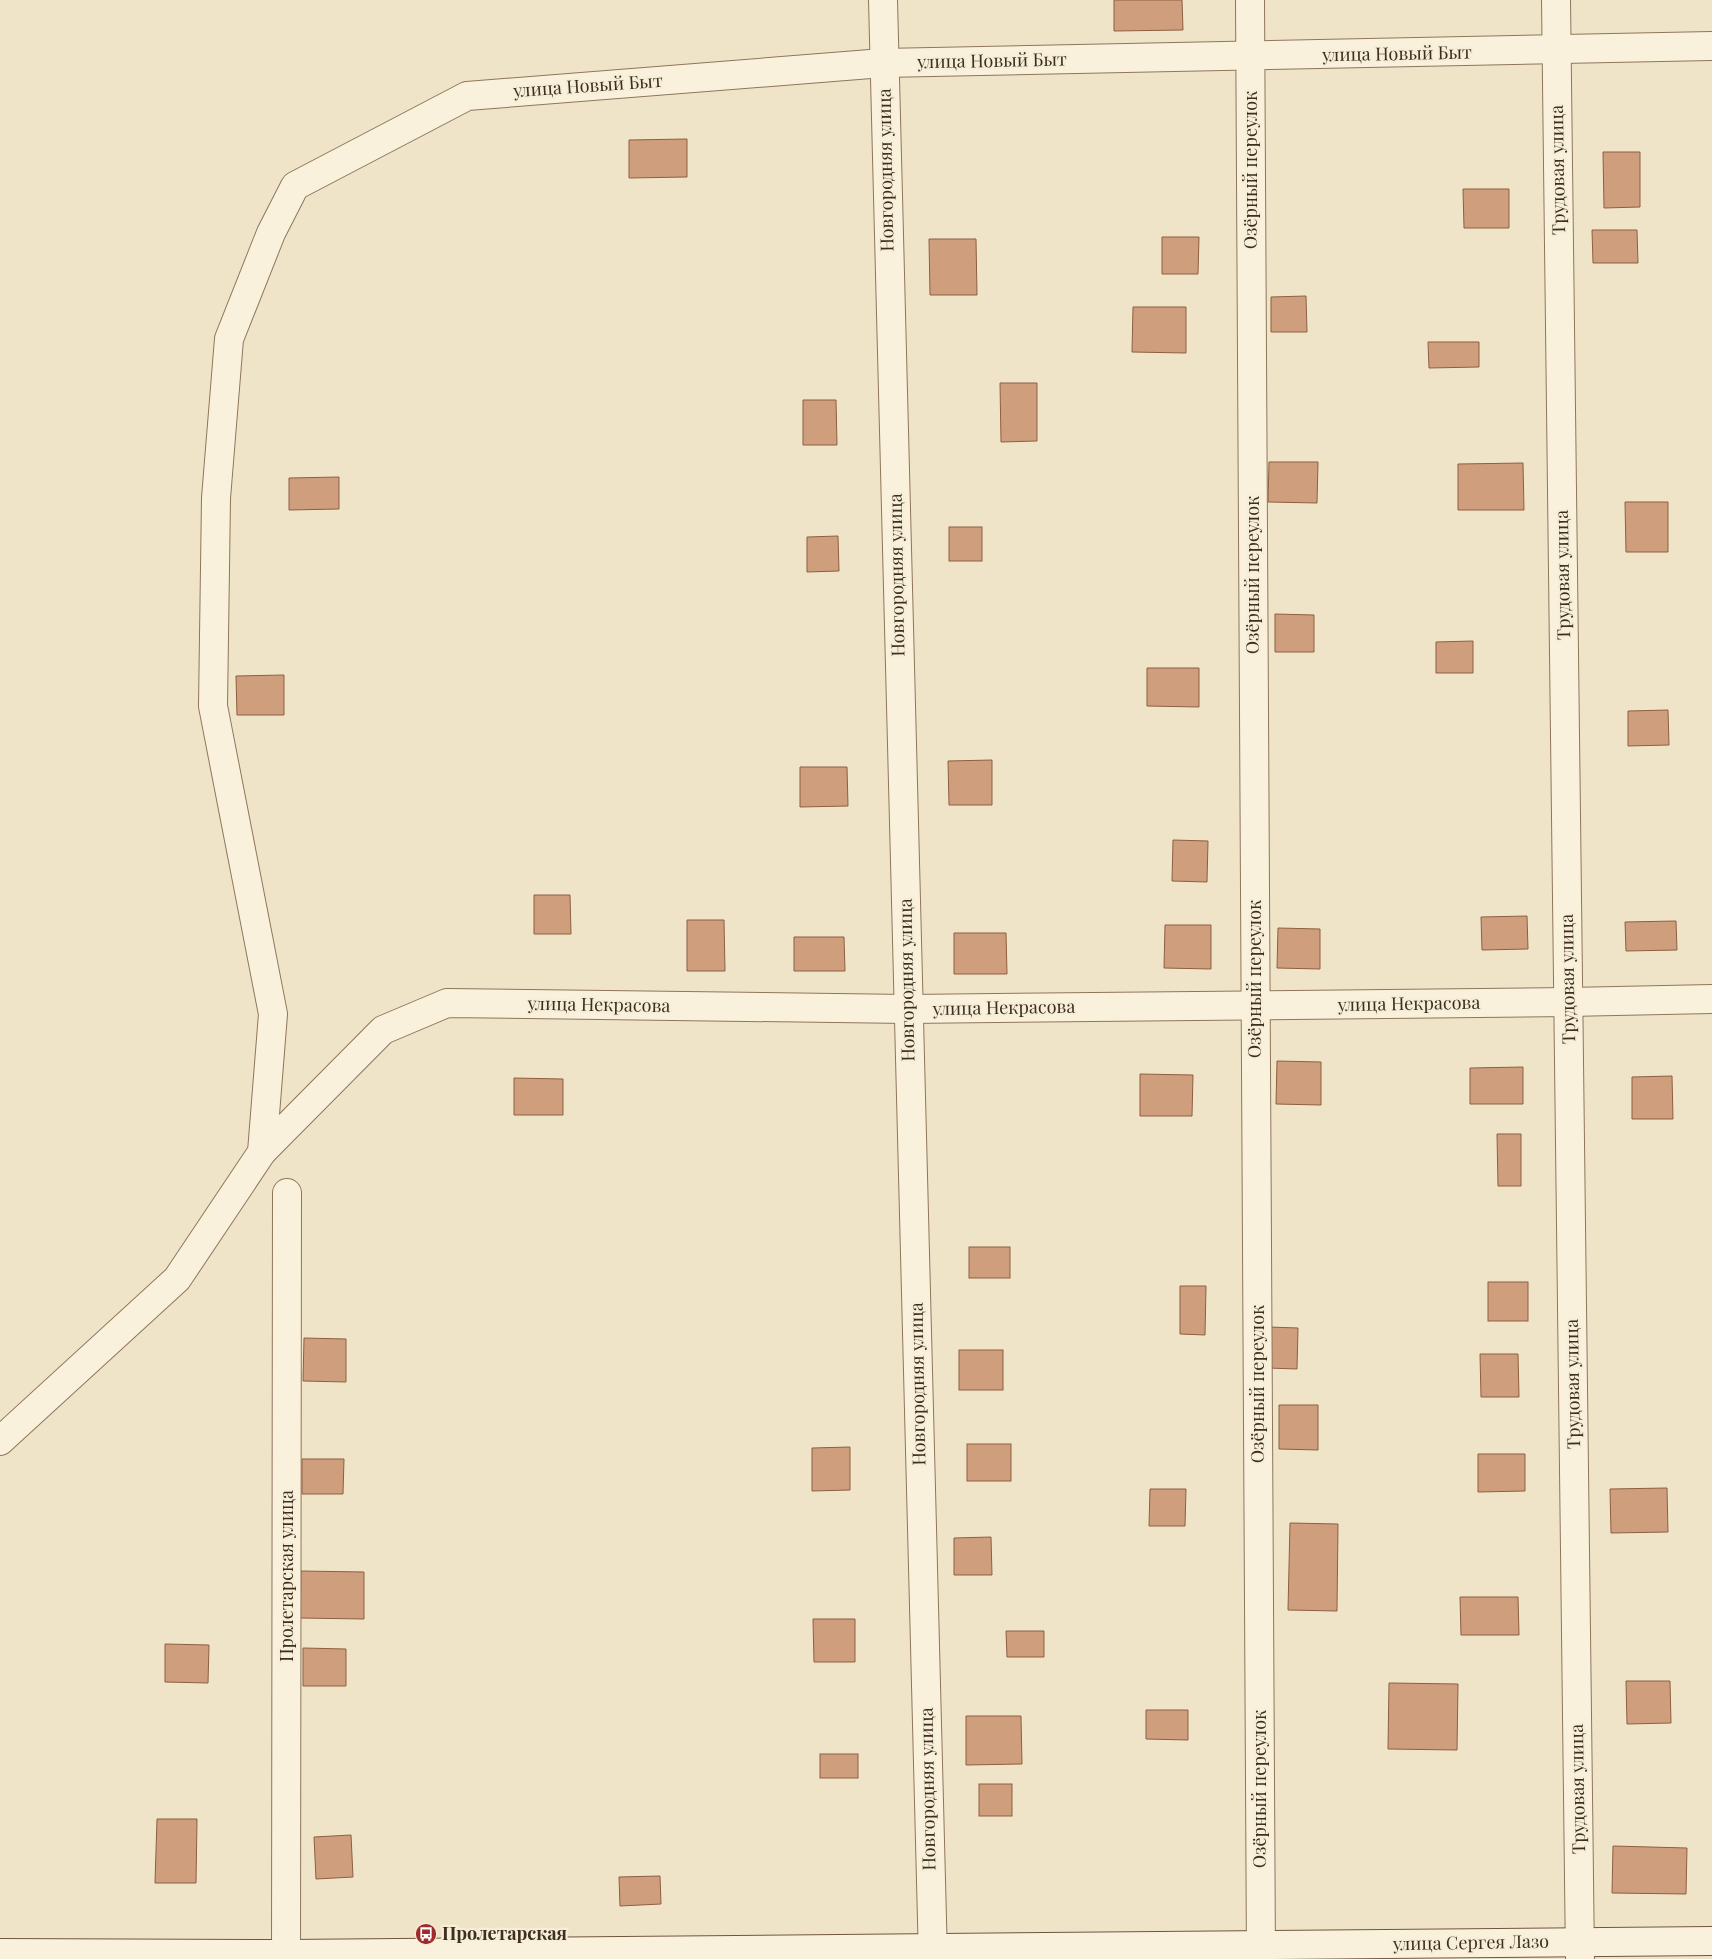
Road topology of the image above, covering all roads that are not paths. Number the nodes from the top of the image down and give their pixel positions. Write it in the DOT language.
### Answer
graph roads {
  1 [pos="882,0"];
  2 [pos="1250,0"];
  3 [pos="1556,0"];
  4 [pos="1712,46"];
  5 [pos="1557,50"];
  6 [pos="1250,57"];
  7 [pos="883,63"];
  8 [pos="1712,998"];
  9 [pos="1568,1002"];
  10 [pos="1255,1005"];
  11 [pos="908,1009"];
  12 [pos="262,1152"];
  13 [pos="287,1193"];
  14 [pos="0,1441"];
  15 [pos="1712,1941"];
  16 [pos="1580,1951"];
  17 [pos="1261,1952"];
  18 [pos="0,1953"];
  19 [pos="932,1954"];
  20 [pos="286,1956"];
  1 -- 7 [label="street, Новгородняя улица"];
  2 -- 6 [label="street, Озёрный переулок"];
  3 -- 5 [label="street, Трудовая улица"];
  4 -- 5 [label="street, улица Новый Быт"];
  5 -- 6 [label="street, улица Новый Быт"];
  5 -- 9 [label="street, Трудовая улица"];
  6 -- 7 [label="street, улица Новый Быт"];
  6 -- 10 [label="street, Озёрный переулок"];
  7 -- 11 [label="street, Новгородняя улица"];
  7 -- 12 [label="street, улица Новый Быт"];
  8 -- 9 [label="street, улица Некрасова"];
  9 -- 10 [label="street, улица Некрасова"];
  9 -- 16 [label="street, Трудовая улица"];
  10 -- 11 [label="street, улица Некрасова"];
  10 -- 17 [label="street, Озёрный переулок"];
  11 -- 12 [label="street, улица Некрасова"];
  11 -- 19 [label="street, Новгородняя улица"];
  12 -- 14 [label="street, улица Некрасова"];
  13 -- 20 [label="street, Пролетарская улица"];
  15 -- 16 [label="street, улица Сергея Лазо"];
  16 -- 17 [label="street, улица Сергея Лазо"];
  17 -- 19 [label="street, улица Сергея Лазо"];
  18 -- 20 [label="street, улица Сергея Лазо"];
  19 -- 20 [label="street, улица Сергея Лазо"];
}
